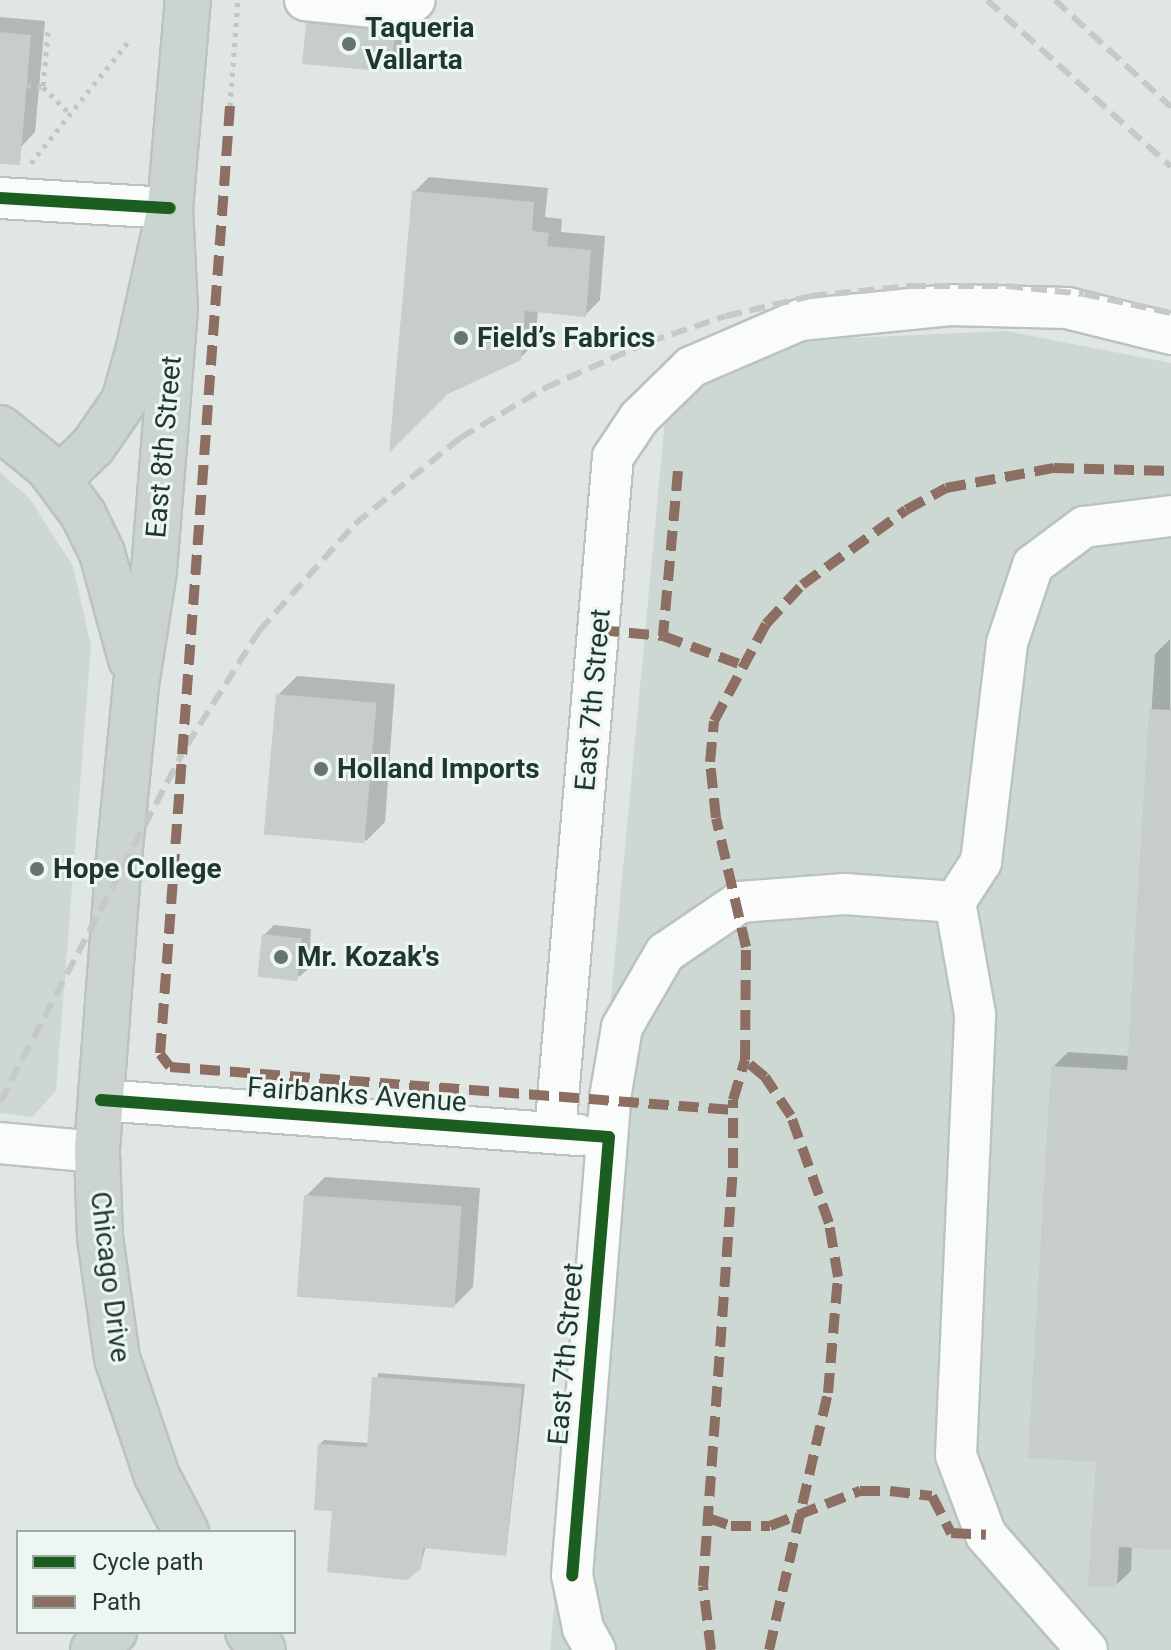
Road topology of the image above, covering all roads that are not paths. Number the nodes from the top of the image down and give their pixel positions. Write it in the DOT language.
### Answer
graph roads {
  1 [pos="188,0"];
  2 [pos="305,0"];
  3 [pos="415,0"];
  4 [pos="0,198"];
  5 [pos="170,208"];
  6 [pos="1171,334"];
  7 [pos="0,428"];
  8 [pos="59,479"];
  9 [pos="1171,516"];
  10 [pos="136,685"];
  11 [pos="955,902"];
  12 [pos="101,1100"];
  13 [pos="555,1133"];
  14 [pos="609,1137"];
  15 [pos="0,1143"];
  16 [pos="97,1152"];
  17 [pos="185,1530"];
  18 [pos="112,1634"];
  19 [pos="250,1634"];
  20 [pos="93,1650"];
  21 [pos="263,1650"];
  22 [pos="595,1650"];
  23 [pos="1087,1650"];
  1 -- 5 [label="main road, East 8th Street"];
  2 -- 3 [label="street"];
  4 -- 5 [label="street"];
  5 -- 8 [label="main road, East 8th Street"];
  5 -- 10 [label="main road, East 8th Street"];
  6 -- 13 [label="street, East 7th Street"];
  7 -- 8 [label="main road"];
  8 -- 10 [label="main road, East 8th Street"];
  9 -- 11 [label="street"];
  10 -- 12 [label="main road, East 8th Street"];
  11 -- 14 [label="street, East 7th Street"];
  11 -- 23 [label="street"];
  12 -- 13 [label="street, Fairbanks Avenue"];
  12 -- 16 [label="main road, East 8th Street"];
  13 -- 14 [label="street, Fairbanks Avenue"];
  14 -- 22 [label="street, East 7th Street"];
  15 -- 16 [label="street"];
  16 -- 17 [label="main road, Chicago Drive"];
  18 -- 20 [label="main road"];
  19 -- 21 [label="main road"];
}
